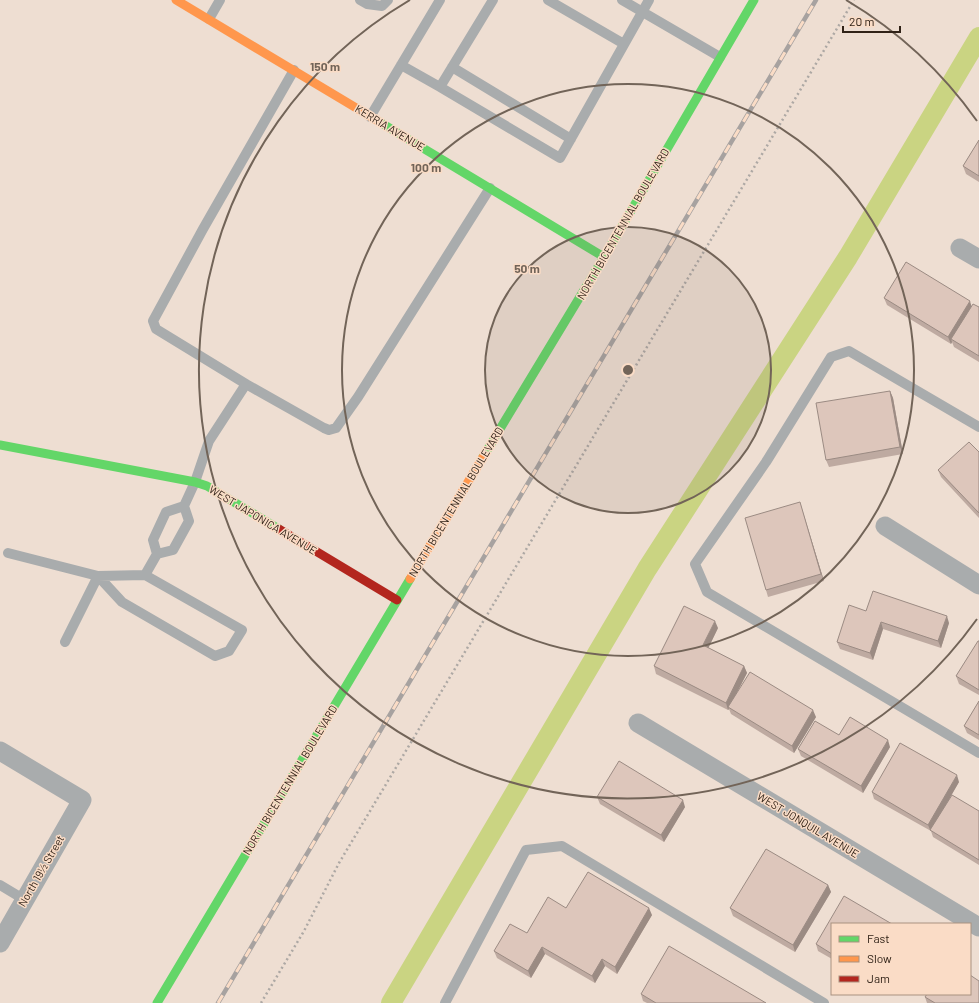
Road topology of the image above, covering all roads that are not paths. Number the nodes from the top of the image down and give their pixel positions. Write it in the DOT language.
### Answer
graph roads {
  1 [pos="176,0"];
  2 [pos="220,0"];
  3 [pos="360,0"];
  4 [pos="388,0"];
  5 [pos="440,0"];
  6 [pos="493,0"];
  7 [pos="548,0"];
  8 [pos="622,0"];
  9 [pos="649,0"];
  10 [pos="754,0"];
  11 [pos="642,12"];
  12 [pos="209,20"];
  13 [pos="624,44"];
  14 [pos="720,57"];
  15 [pos="401,65"];
  16 [pos="452,67"];
  17 [pos="294,70"];
  18 [pos="440,87"];
  19 [pos="370,117"];
  20 [pos="571,139"];
  21 [pos="490,188"];
  22 [pos="960,248"];
  23 [pos="604,257"];
  24 [pos="979,259"];
  25 [pos="246,384"];
  26 [pos="979,427"];
  27 [pos="0,445"];
  28 [pos="195,482"];
  29 [pos="184,506"];
  30 [pos="884,526"];
  31 [pos="8,553"];
  32 [pos="158,554"];
  33 [pos="145,575"];
  34 [pos="98,576"];
  35 [pos="979,585"];
  36 [pos="397,600"];
  37 [pos="64,642"];
  38 [pos="638,723"];
  39 [pos="0,751"];
  40 [pos="979,753"];
  41 [pos="0,885"];
  42 [pos="25,900"];
  43 [pos="979,927"];
  44 [pos="0,943"];
  45 [pos="157,1003"];
  46 [pos="445,1003"];
  47 [pos="824,1003"];
  1 -- 12 [label="main road, KERRIA AVENUE"];
  2 -- 12 [label="lane"];
  3 -- 4 [label="lane"];
  5 -- 15 [label="lane"];
  6 -- 16 [label="lane"];
  7 -- 13 [label="lane"];
  8 -- 11 [label="lane"];
  9 -- 11 [label="lane"];
  10 -- 14 [label="main road, NORTH BICENTENNIAL BOULEVARD"];
  11 -- 13 [label="lane"];
  11 -- 14 [label="lane"];
  12 -- 17 [label="main road, KERRIA AVENUE"];
  13 -- 20 [label="lane"];
  14 -- 23 [label="main road, NORTH BICENTENNIAL BOULEVARD"];
  15 -- 18 [label="lane"];
  15 -- 19 [label="lane"];
  16 -- 18 [label="lane"];
  16 -- 20 [label="lane"];
  17 -- 19 [label="main road, KERRIA AVENUE"];
  17 -- 25 [label="lane"];
  18 -- 20 [label="lane"];
  19 -- 21 [label="main road, KERRIA AVENUE"];
  21 -- 23 [label="main road, KERRIA AVENUE"];
  21 -- 25 [label="lane"];
  22 -- 24 [label="street"];
  23 -- 36 [label="main road, NORTH BICENTENNIAL BOULEVARD"];
  25 -- 28 [label="lane"];
  26 -- 40 [label="lane"];
  27 -- 28 [label="main road, WEST JAPONICA AVENUE"];
  28 -- 29 [label="lane"];
  28 -- 36 [label="main road, WEST JAPONICA AVENUE"];
  29 -- 32 [label="lane"];
  29 -- 32 [label="lane"];
  30 -- 35 [label="street"];
  31 -- 34 [label="lane"];
  32 -- 33 [label="lane"];
  33 -- 34 [label="lane"];
  33 -- 34 [label="lane"];
  34 -- 37 [label="lane"];
  36 -- 45 [label="main road, NORTH BICENTENNIAL BOULEVARD"];
  38 -- 43 [label="street, WEST JONQUIL AVENUE"];
  39 -- 42 [label="street, North 19½ Street"];
  41 -- 42 [label="lane"];
  42 -- 44 [label="street, North 19½ Street"];
  46 -- 47 [label="lane"];
}
